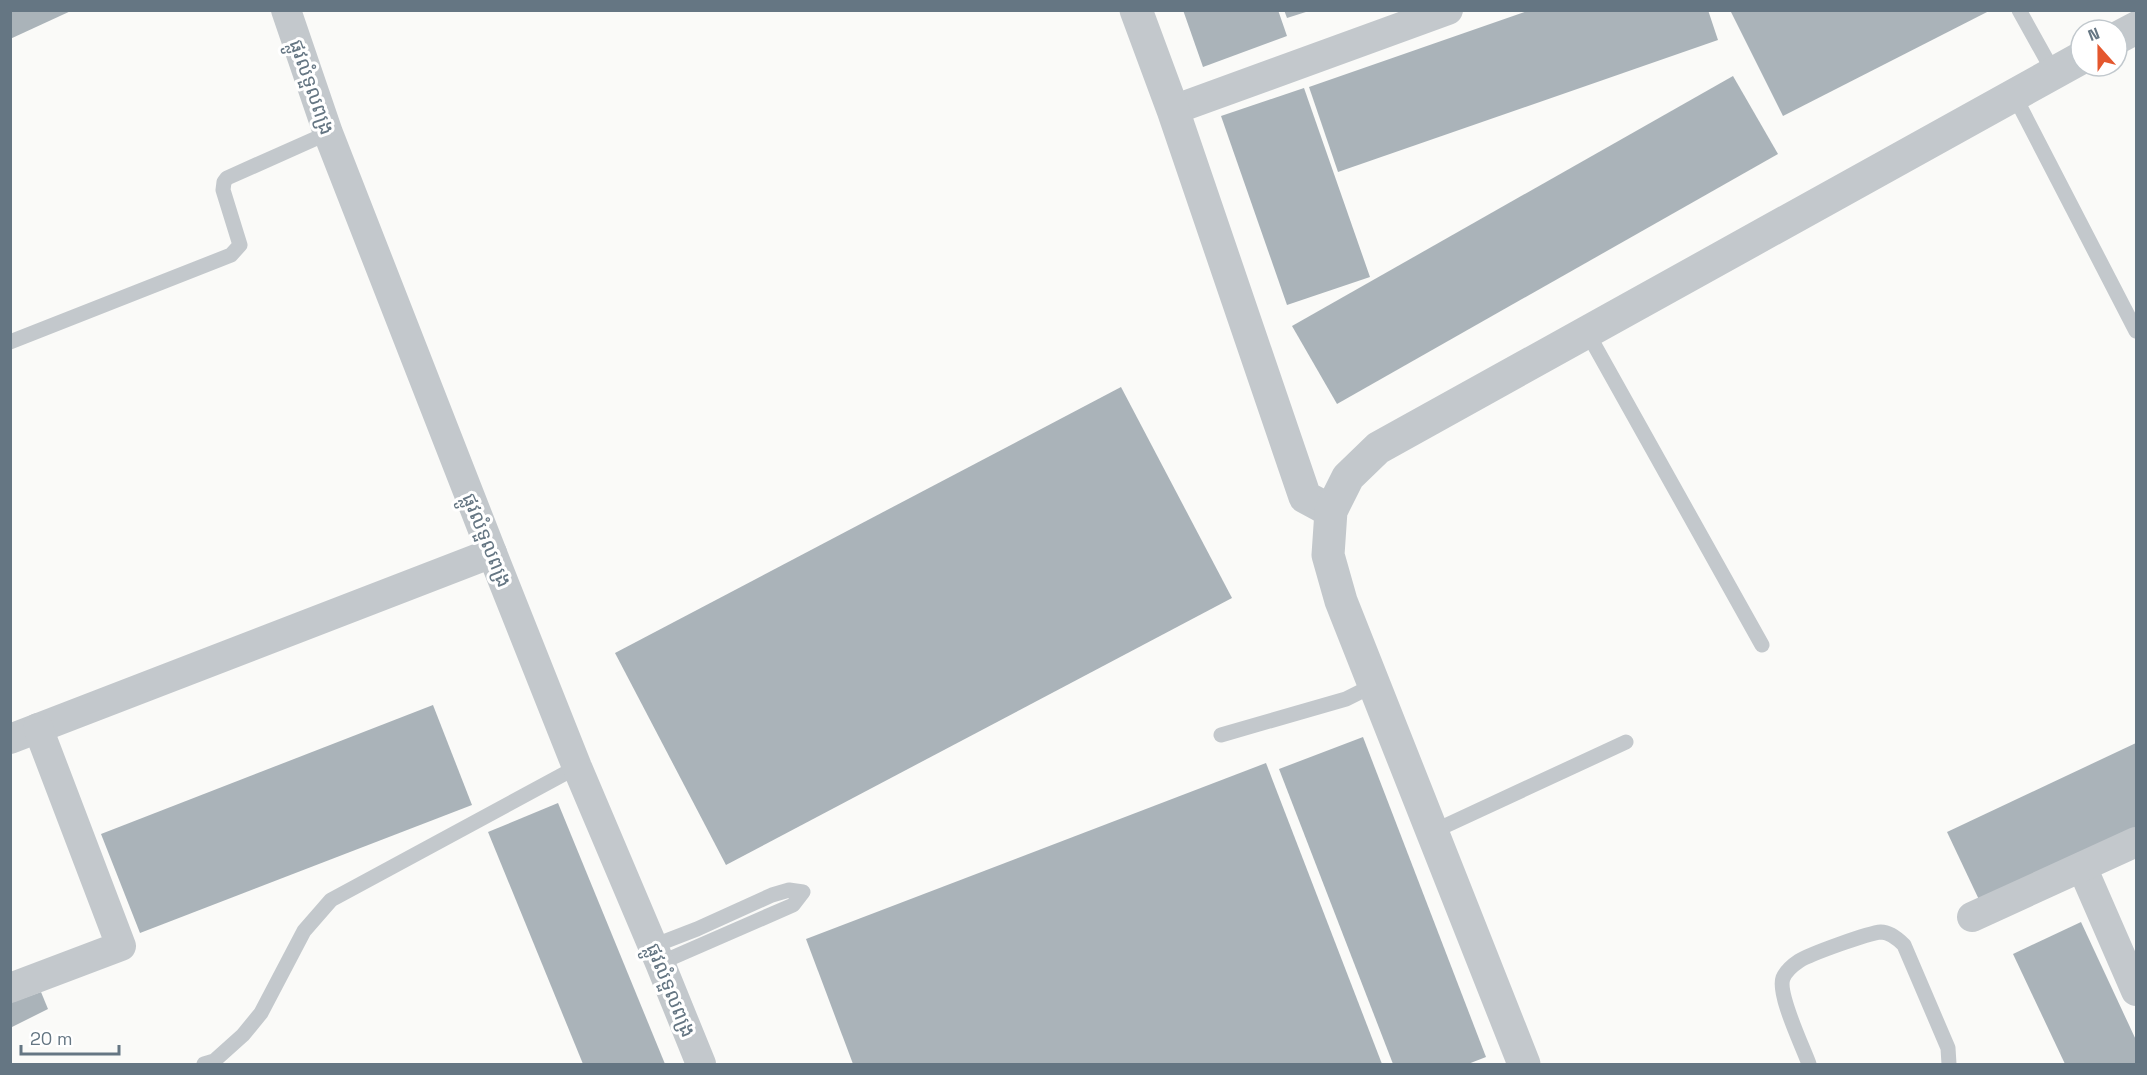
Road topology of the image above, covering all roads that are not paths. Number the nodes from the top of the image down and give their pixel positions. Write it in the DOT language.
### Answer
graph roads {
  1 [pos="286,10"];
  2 [pos="1136,10"];
  3 [pos="1449,10"];
  4 [pos="2019,10"];
  5 [pos="2068,66"];
  6 [pos="2014,95"];
  7 [pos="1173,110"];
  8 [pos="328,133"];
  9 [pos="2136,331"];
  10 [pos="1587,332"];
  11 [pos="10,342"];
  12 [pos="1331,511"];
  13 [pos="492,553"];
  14 [pos="1762,645"];
  15 [pos="1374,685"];
  16 [pos="38,728"];
  17 [pos="1221,735"];
  18 [pos="10,739"];
  19 [pos="1626,742"];
  20 [pos="577,767"];
  21 [pos="1432,832"];
  22 [pos="2136,842"];
  23 [pos="2082,867"];
  24 [pos="1972,916"];
  25 [pos="657,954"];
  26 [pos="10,988"];
  27 [pos="2136,991"];
  28 [pos="211,1063"];
  29 [pos="701,1065"];
  30 [pos="1524,1065"];
  31 [pos="1809,1065"];
  32 [pos="1949,1065"];
  1 -- 8 [label="street, ផ្លូវលំទួលពង្រ"];
  2 -- 7 [label="street"];
  3 -- 7 [label="street"];
  4 -- 5 [label="lane"];
  5 -- 6 [label="street"];
  6 -- 9 [label="lane"];
  6 -- 10 [label="street"];
  7 -- 12 [label="street"];
  8 -- 11 [label="lane"];
  8 -- 13 [label="street, ផ្លូវលំទួលពង្រ"];
  10 -- 12 [label="street"];
  10 -- 14 [label="lane"];
  12 -- 15 [label="street"];
  13 -- 16 [label="street"];
  13 -- 20 [label="street, ផ្លូវលំទួលពង្រ"];
  15 -- 17 [label="lane"];
  15 -- 21 [label="street"];
  16 -- 18 [label="street"];
  16 -- 26 [label="street"];
  19 -- 21 [label="lane"];
  20 -- 25 [label="street, ផ្លូវលំទួលពង្រ"];
  20 -- 28 [label="lane"];
  21 -- 30 [label="street"];
  22 -- 23 [label="street"];
  23 -- 24 [label="street"];
  23 -- 27 [label="street"];
  25 -- 25 [label="lane"];
  25 -- 29 [label="street, ផ្លូវលំទួលពង្រ"];
  31 -- 32 [label="lane"];
}
